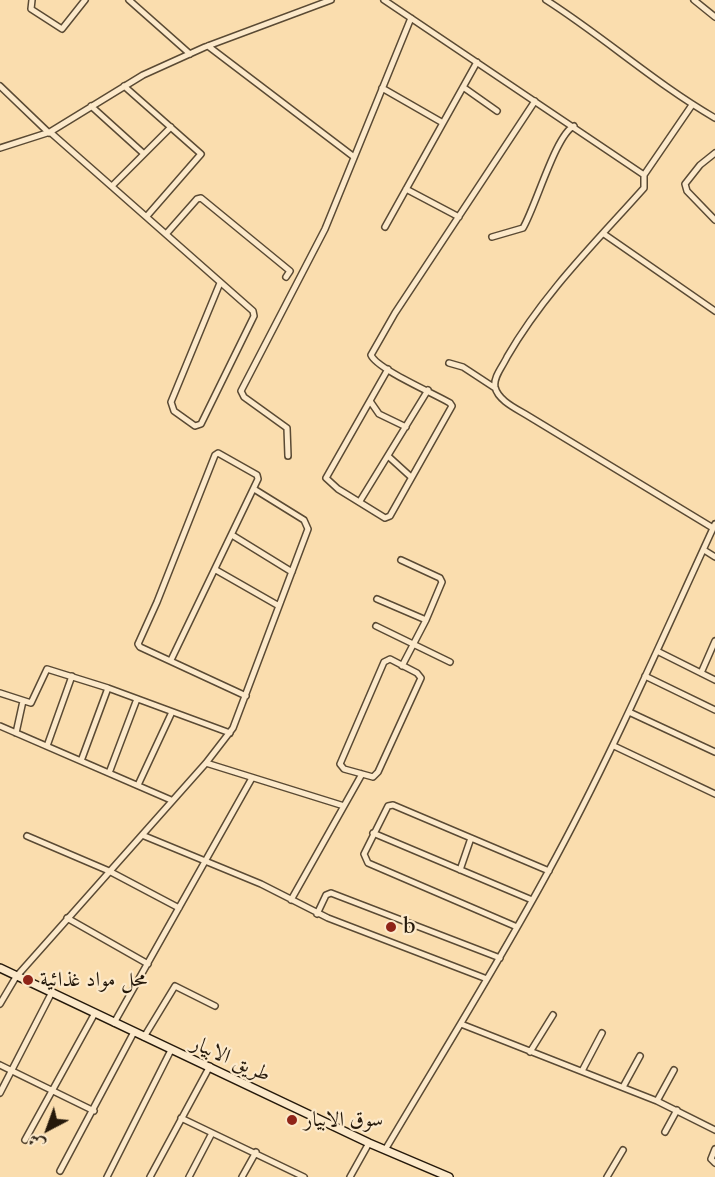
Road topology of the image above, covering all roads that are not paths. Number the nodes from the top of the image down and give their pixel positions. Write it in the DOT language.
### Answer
graph roads {
  1 [pos="32,0"];
  2 [pos="85,0"];
  3 [pos="129,0"];
  4 [pos="331,0"];
  5 [pos="384,0"];
  6 [pos="546,0"];
  7 [pos="694,0"];
  8 [pos="317,3"];
  9 [pos="715,17"];
  10 [pos="411,18"];
  11 [pos="208,46"];
  12 [pos="190,54"];
  13 [pos="477,62"];
  14 [pos="0,86"];
  15 [pos="124,86"];
  16 [pos="463,87"];
  17 [pos="382,88"];
  18 [pos="535,101"];
  19 [pos="692,105"];
  20 [pos="91,106"];
  21 [pos="496,111"];
  22 [pos="715,118"];
  23 [pos="443,123"];
  24 [pos="574,126"];
  25 [pos="171,127"];
  26 [pos="50,132"];
  27 [pos="0,148"];
  28 [pos="143,153"];
  29 [pos="715,153"];
  30 [pos="354,157"];
  31 [pos="644,175"];
  32 [pos="112,186"];
  33 [pos="406,189"];
  34 [pos="147,216"];
  35 [pos="459,217"];
  36 [pos="715,220"];
  37 [pos="385,226"];
  38 [pos="166,233"];
  39 [pos="604,234"];
  40 [pos="492,237"];
  41 [pos="286,277"];
  42 [pos="220,283"];
  43 [pos="715,311"];
  44 [pos="449,363"];
  45 [pos="388,369"];
  46 [pos="495,388"];
  47 [pos="428,390"];
  48 [pos="370,401"];
  49 [pos="406,427"];
  50 [pos="288,456"];
  51 [pos="388,456"];
  52 [pos="411,477"];
  53 [pos="254,489"];
  54 [pos="360,501"];
  55 [pos="714,526"];
  56 [pos="232,535"];
  57 [pos="704,550"];
  58 [pos="715,556"];
  59 [pos="401,560"];
  60 [pos="216,570"];
  61 [pos="292,572"];
  62 [pos="377,599"];
  63 [pos="279,606"];
  64 [pos="426,620"];
  65 [pos="376,626"];
  66 [pos="715,641"];
  67 [pos="413,644"];
  68 [pos="657,651"];
  69 [pos="171,660"];
  70 [pos="450,662"];
  71 [pos="402,666"];
  72 [pos="701,673"];
  73 [pos="72,676"];
  74 [pos="645,676"];
  75 [pos="715,680"];
  76 [pos="108,688"];
  77 [pos="0,693"];
  78 [pos="246,696"];
  79 [pos="137,699"];
  80 [pos="23,701"];
  81 [pos="715,710"];
  82 [pos="172,712"];
  83 [pos="629,712"];
  84 [pos="0,726"];
  85 [pos="16,733"];
  86 [pos="230,733"];
  87 [pos="47,746"];
  88 [pos="614,746"];
  89 [pos="715,752"];
  90 [pos="81,761"];
  91 [pos="206,763"];
  92 [pos="110,773"];
  93 [pos="362,774"];
  94 [pos="252,778"];
  95 [pos="138,785"];
  96 [pos="715,794"];
  97 [pos="171,800"];
  98 [pos="344,806"];
  99 [pos="373,833"];
  100 [pos="142,835"];
  101 [pos="27,836"];
  102 [pos="471,838"];
  103 [pos="205,862"];
  104 [pos="460,870"];
  105 [pos="109,871"];
  106 [pos="549,872"];
  107 [pos="291,900"];
  108 [pos="532,900"];
  109 [pos="179,908"];
  110 [pos="317,914"];
  111 [pos="67,918"];
  112 [pos="517,927"];
  113 [pos="500,958"];
  114 [pos="147,964"];
  115 [pos="0,968"];
  116 [pos="16,976"];
  117 [pos="487,979"];
  118 [pos="52,993"];
  119 [pos="0,1004"];
  120 [pos="215,1006"];
  121 [pos="94,1013"];
  122 [pos="553,1015"];
  123 [pos="114,1023"];
  124 [pos="460,1024"];
  125 [pos="134,1032"];
  126 [pos="602,1033"];
  127 [pos="144,1038"];
  128 [pos="171,1050"];
  129 [pos="530,1052"];
  130 [pos="640,1056"];
  131 [pos="0,1065"];
  132 [pos="210,1066"];
  133 [pos="11,1070"];
  134 [pos="674,1070"];
  135 [pos="582,1071"];
  136 [pos="622,1087"];
  137 [pos="53,1092"];
  138 [pos="0,1093"];
  139 [pos="657,1101"];
  140 [pos="677,1110"];
  141 [pos="94,1112"];
  142 [pos="181,1118"];
  143 [pos="715,1130"];
  144 [pos="665,1132"];
  145 [pos="212,1133"];
  146 [pos="25,1140"];
  147 [pos="369,1143"];
  148 [pos="715,1149"];
  149 [pos="385,1150"];
  150 [pos="623,1150"];
  151 [pos="256,1152"];
  152 [pos="715,1163"];
  153 [pos="60,1171"];
  154 [pos="107,1177"];
  155 [pos="150,1177"];
  156 [pos="189,1177"];
  157 [pos="242,1177"];
  158 [pos="304,1177"];
  159 [pos="350,1177"];
  160 [pos="449,1177"];
  161 [pos="607,1177"];
  1 -- 2 [label="street"];
  3 -- 12 [label="street"];
  4 -- 8 [label="street"];
  5 -- 10 [label="street"];
  6 -- 19 [label="street"];
  7 -- 9 [label="street"];
  8 -- 11 [label="street"];
  10 -- 13 [label="street"];
  10 -- 17 [label="street"];
  11 -- 12 [label="street"];
  11 -- 30 [label="street"];
  12 -- 15 [label="street"];
  13 -- 16 [label="street"];
  13 -- 18 [label="street"];
  14 -- 26 [label="street"];
  15 -- 20 [label="street"];
  15 -- 25 [label="street"];
  16 -- 21 [label="street"];
  16 -- 23 [label="street"];
  17 -- 23 [label="street"];
  17 -- 30 [label="street"];
  18 -- 24 [label="street"];
  18 -- 35 [label="street"];
  19 -- 22 [label="street"];
  19 -- 31 [label="street"];
  20 -- 26 [label="street"];
  20 -- 28 [label="street"];
  23 -- 33 [label="street"];
  24 -- 31 [label="street"];
  24 -- 40 [label="street"];
  25 -- 28 [label="street"];
  25 -- 34 [label="street"];
  26 -- 27 [label="street"];
  26 -- 32 [label="street"];
  28 -- 32 [label="street"];
  29 -- 36 [label="street"];
  30 -- 50 [label="street"];
  31 -- 39 [label="street"];
  32 -- 34 [label="street"];
  33 -- 35 [label="street"];
  33 -- 37 [label="street"];
  34 -- 38 [label="street"];
  35 -- 45 [label="street"];
  38 -- 41 [label="street"];
  38 -- 42 [label="street"];
  39 -- 43 [label="street"];
  39 -- 46 [label="street"];
  42 -- 42 [label="street"];
  44 -- 46 [label="street"];
  45 -- 47 [label="street"];
  45 -- 48 [label="street"];
  46 -- 55 [label="street"];
  47 -- 49 [label="street"];
  47 -- 52 [label="street"];
  48 -- 49 [label="street"];
  48 -- 54 [label="street"];
  49 -- 51 [label="street"];
  51 -- 52 [label="street"];
  51 -- 54 [label="street"];
  52 -- 54 [label="street"];
  53 -- 56 [label="street"];
  53 -- 61 [label="street"];
  53 -- 69 [label="street"];
  55 -- 57 [label="street"];
  56 -- 60 [label="street"];
  56 -- 61 [label="street"];
  57 -- 58 [label="street"];
  57 -- 68 [label="street"];
  59 -- 64 [label="street"];
  60 -- 63 [label="street"];
  60 -- 69 [label="street"];
  61 -- 63 [label="street"];
  62 -- 64 [label="street"];
  63 -- 78 [label="street"];
  64 -- 67 [label="street"];
  65 -- 67 [label="street"];
  66 -- 72 [label="street"];
  67 -- 70 [label="street"];
  67 -- 71 [label="street"];
  68 -- 72 [label="street"];
  68 -- 74 [label="street"];
  69 -- 78 [label="street"];
  71 -- 93 [label="street"];
  71 -- 93 [label="street"];
  72 -- 75 [label="street"];
  73 -- 76 [label="street"];
  73 -- 80 [label="street"];
  73 -- 87 [label="street"];
  74 -- 81 [label="street"];
  74 -- 83 [label="street"];
  76 -- 79 [label="street"];
  76 -- 90 [label="street"];
  77 -- 80 [label="street"];
  78 -- 86 [label="street"];
  79 -- 82 [label="street"];
  79 -- 92 [label="street"];
  80 -- 85 [label="street"];
  82 -- 86 [label="street"];
  82 -- 95 [label="street"];
  83 -- 88 [label="street"];
  83 -- 89 [label="street"];
  84 -- 85 [label="street"];
  85 -- 87 [label="street"];
  86 -- 91 [label="street"];
  87 -- 90 [label="street"];
  88 -- 96 [label="street"];
  88 -- 106 [label="street"];
  90 -- 92 [label="street"];
  91 -- 94 [label="street"];
  91 -- 97 [label="street"];
  92 -- 95 [label="street"];
  93 -- 98 [label="street"];
  94 -- 98 [label="street"];
  94 -- 103 [label="street"];
  95 -- 97 [label="street"];
  97 -- 100 [label="street"];
  98 -- 107 [label="street"];
  99 -- 102 [label="street"];
  99 -- 104 [label="street"];
  99 -- 112 [label="street"];
  100 -- 103 [label="street"];
  100 -- 105 [label="street"];
  101 -- 105 [label="street"];
  102 -- 104 [label="street"];
  102 -- 106 [label="street"];
  103 -- 107 [label="street"];
  103 -- 109 [label="street"];
  104 -- 108 [label="street"];
  105 -- 109 [label="street"];
  105 -- 111 [label="street"];
  106 -- 108 [label="street"];
  107 -- 110 [label="street"];
  108 -- 112 [label="street"];
  109 -- 114 [label="street"];
  110 -- 113 [label="street"];
  110 -- 117 [label="street"];
  111 -- 114 [label="street"];
  111 -- 116 [label="street"];
  112 -- 113 [label="street"];
  113 -- 117 [label="street"];
  114 -- 123 [label="street"];
  115 -- 116 [label="main road, طريق الابيار"];
  116 -- 118 [label="main road, طريق الابيار"];
  116 -- 119 [label="street"];
  117 -- 124 [label="street"];
  118 -- 121 [label="main road, طريق الابيار"];
  118 -- 133 [label="street"];
  120 -- 127 [label="street"];
  121 -- 123 [label="main road, طريق الابيار"];
  121 -- 137 [label="street"];
  122 -- 129 [label="street"];
  123 -- 125 [label="main road, طريق الابيار"];
  124 -- 129 [label="street"];
  124 -- 149 [label="street"];
  125 -- 127 [label="main road, طريق الابيار"];
  125 -- 141 [label="street"];
  126 -- 135 [label="street"];
  127 -- 128 [label="main road, طريق الابيار"];
  128 -- 132 [label="main road, طريق الابيار"];
  128 -- 154 [label="street"];
  129 -- 135 [label="street"];
  130 -- 136 [label="street"];
  131 -- 133 [label="street"];
  132 -- 142 [label="street"];
  132 -- 147 [label="main road, طريق الابيار"];
  133 -- 137 [label="street"];
  133 -- 138 [label="street"];
  134 -- 139 [label="street"];
  135 -- 136 [label="street"];
  136 -- 139 [label="street"];
  137 -- 141 [label="street"];
  137 -- 146 [label="street"];
  139 -- 140 [label="street"];
  140 -- 143 [label="street"];
  140 -- 144 [label="street"];
  141 -- 153 [label="street"];
  142 -- 145 [label="street"];
  142 -- 155 [label="street"];
  145 -- 151 [label="street"];
  145 -- 156 [label="street"];
  147 -- 149 [label="main road, طريق الابيار"];
  147 -- 159 [label="street"];
  148 -- 152 [label="street"];
  149 -- 160 [label="main road, طريق الابيار"];
  150 -- 161 [label="street"];
  151 -- 157 [label="street"];
  151 -- 158 [label="street"];
}
